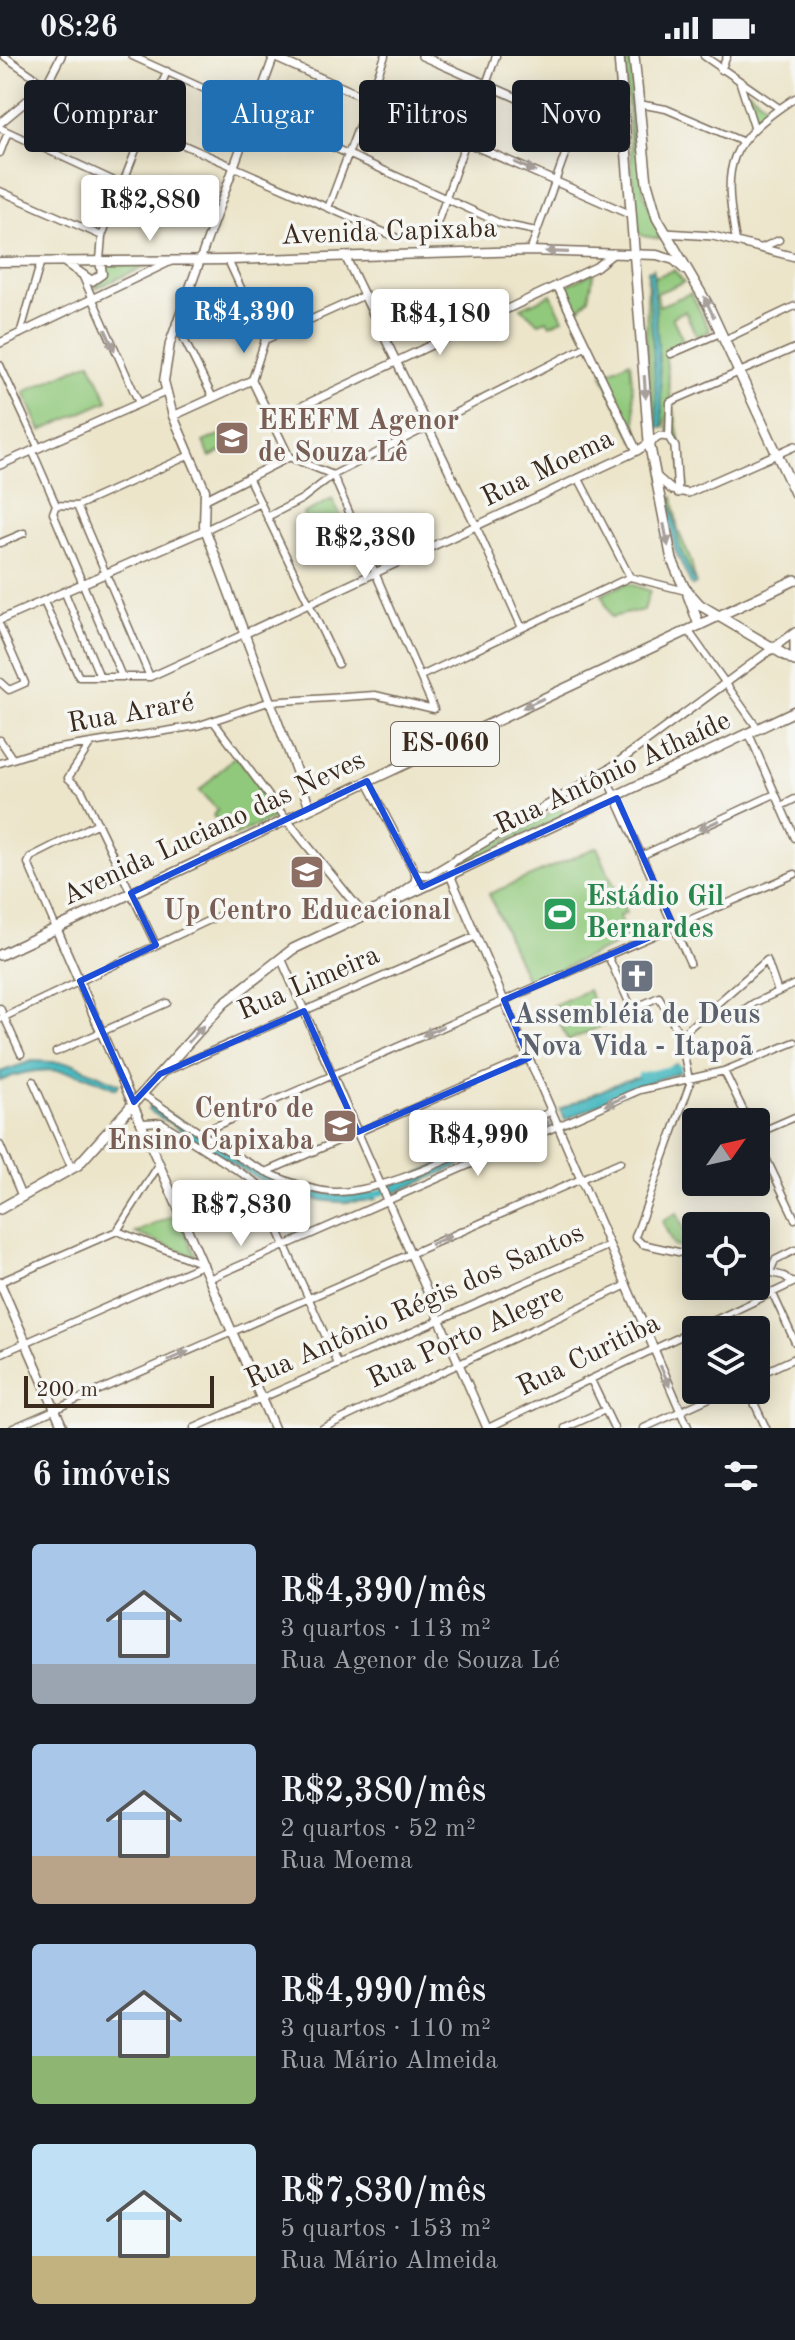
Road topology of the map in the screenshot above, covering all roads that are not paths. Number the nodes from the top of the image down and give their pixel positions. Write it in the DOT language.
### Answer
graph roads {
  1 [pos="4,56"];
  2 [pos="61,56"];
  3 [pos="132,56"];
  4 [pos="160,56"];
  5 [pos="273,56"];
  6 [pos="385,56"];
  7 [pos="422,56"];
  8 [pos="496,56"];
  9 [pos="619,56"];
  10 [pos="634,56"];
  11 [pos="727,56"];
  12 [pos="706,57"];
  13 [pos="156,66"];
  14 [pos="721,70"];
  15 [pos="167,71"];
  16 [pos="39,80"];
  17 [pos="49,80"];
  18 [pos="163,80"];
  19 [pos="265,80"];
  20 [pos="376,80"];
  21 [pos="476,80"];
  22 [pos="489,80"];
  23 [pos="621,80"];
  24 [pos="740,83"];
  25 [pos="202,87"];
  26 [pos="359,95"];
  27 [pos="795,98"];
  28 [pos="24,104"];
  29 [pos="639,104"];
  30 [pos="779,108"];
  31 [pos="0,125"];
  32 [pos="359,125"];
  33 [pos="754,127"];
  34 [pos="8,132"];
  35 [pos="741,141"];
  36 [pos="186,145"];
  37 [pos="135,152"];
  38 [pos="239,152"];
  39 [pos="340,152"];
  40 [pos="463,152"];
  41 [pos="490,152"];
  42 [pos="565,152"];
  43 [pos="626,152"];
  44 [pos="0,153"];
  45 [pos="348,156"];
  46 [pos="234,166"];
  47 [pos="554,180"];
  48 [pos="123,185"];
  49 [pos="0,191"];
  50 [pos="446,198"];
  51 [pos="328,208"];
  52 [pos="629,214"];
  53 [pos="215,218"];
  54 [pos="536,231"];
  55 [pos="665,233"];
  56 [pos="102,236"];
  57 [pos="395,237"];
  58 [pos="432,238"];
  59 [pos="779,240"];
  60 [pos="736,241"];
  61 [pos="761,248"];
  62 [pos="530,251"];
  63 [pos="601,253"];
  64 [pos="614,253"];
  65 [pos="635,253"];
  66 [pos="345,256"];
  67 [pos="795,257"];
  68 [pos="175,259"];
  69 [pos="100,260"];
  70 [pos="200,260"];
  71 [pos="228,260"];
  72 [pos="41,261"];
  73 [pos="63,261"];
  74 [pos="0,262"];
  75 [pos="596,267"];
  76 [pos="83,277"];
  77 [pos="694,279"];
  78 [pos="557,285"];
  79 [pos="365,295"];
  80 [pos="93,300"];
  81 [pos="795,306"];
  82 [pos="176,323"];
  83 [pos="20,334"];
  84 [pos="722,337"];
  85 [pos="265,340"];
  86 [pos="0,343"];
  87 [pos="587,346"];
  88 [pos="795,348"];
  89 [pos="671,354"];
  90 [pos="396,360"];
  91 [pos="0,365"];
  92 [pos="738,373"];
  93 [pos="252,380"];
  94 [pos="165,392"];
  95 [pos="213,398"];
  96 [pos="139,403"];
  97 [pos="173,416"];
  98 [pos="271,421"];
  99 [pos="429,425"];
  100 [pos="669,437"];
  101 [pos="649,442"];
  102 [pos="795,446"];
  103 [pos="35,449"];
  104 [pos="637,451"];
  105 [pos="776,454"];
  106 [pos="190,455"];
  107 [pos="289,457"];
  108 [pos="651,459"];
  109 [pos="0,465"];
  110 [pos="655,474"];
  111 [pos="333,475"];
  112 [pos="248,477"];
  113 [pos="579,479"];
  114 [pos="678,493"];
  115 [pos="795,493"];
  116 [pos="206,499"];
  117 [pos="261,503"];
  118 [pos="56,505"];
  119 [pos="77,506"];
  120 [pos="267,517"];
  121 [pos="477,528"];
  122 [pos="205,530"];
  123 [pos="24,533"];
  124 [pos="0,543"];
  125 [pos="377,572"];
  126 [pos="106,575"];
  127 [pos="630,577"];
  128 [pos="795,580"];
  129 [pos="83,585"];
  130 [pos="687,592"];
  131 [pos="65,593"];
  132 [pos="44,602"];
  133 [pos="310,605"];
  134 [pos="716,617"];
  135 [pos="0,620"];
  136 [pos="699,625"];
  137 [pos="0,626"];
  138 [pos="522,628"];
  139 [pos="688,630"];
  140 [pos="795,633"];
  141 [pos="244,634"];
  142 [pos="774,650"];
  143 [pos="795,652"];
  144 [pos="795,661"];
  145 [pos="338,664"];
  146 [pos="423,675"];
  147 [pos="100,677"];
  148 [pos="122,677"];
  149 [pos="150,677"];
  150 [pos="0,682"];
  151 [pos="726,684"];
  152 [pos="268,702"];
  153 [pos="795,713"];
  154 [pos="214,722"];
  155 [pos="753,731"];
  156 [pos="0,740"];
  157 [pos="92,742"];
  158 [pos="12,758"];
  159 [pos="0,763"];
  160 [pos="604,772"];
  161 [pos="367,781"];
  162 [pos="775,794"];
  163 [pos="617,798"];
  164 [pos="795,799"];
  165 [pos="781,806"];
  166 [pos="310,808"];
  167 [pos="286,819"];
  168 [pos="98,823"];
  169 [pos="795,838"];
  170 [pos="643,855"];
  171 [pos="457,858"];
  172 [pos="416,874"];
  173 [pos="795,874"];
  174 [pos="450,875"];
  175 [pos="131,893"];
  176 [pos="388,903"];
  177 [pos="363,914"];
  178 [pos="218,916"];
  179 [pos="674,927"];
  180 [pos="56,928"];
  181 [pos="476,936"];
  182 [pos="156,945"];
  183 [pos="0,955"];
  184 [pos="608,956"];
  185 [pos="281,958"];
  186 [pos="690,963"];
  187 [pos="80,981"];
  188 [pos="795,984"];
  189 [pos="778,992"];
  190 [pos="504,1000"];
  191 [pos="167,1003"];
  192 [pos="0,1008"];
  193 [pos="304,1011"];
  194 [pos="2,1018"];
  195 [pos="727,1021"];
  196 [pos="103,1033"];
  197 [pos="680,1036"];
  198 [pos="795,1042"];
  199 [pos="56,1052"];
  200 [pos="21,1054"];
  201 [pos="529,1058"];
  202 [pos="724,1071"];
  203 [pos="160,1074"];
  204 [pos="333,1075"];
  205 [pos="689,1080"];
  206 [pos="33,1081"];
  207 [pos="138,1098"];
  208 [pos="742,1108"];
  209 [pos="551,1113"];
  210 [pos="795,1117"];
  211 [pos="143,1123"];
  212 [pos="556,1126"];
  213 [pos="770,1129"];
  214 [pos="202,1132"];
  215 [pos="358,1132"];
  216 [pos="0,1145"];
  217 [pos="160,1162"];
  218 [pos="620,1162"];
  219 [pos="770,1163"];
  220 [pos="72,1170"];
  221 [pos="266,1172"];
  222 [pos="580,1180"];
  223 [pos="384,1193"];
  224 [pos="23,1198"];
  225 [pos="792,1205"];
  226 [pos="0,1209"];
  227 [pos="795,1219"];
  228 [pos="117,1231"];
  229 [pos="284,1245"];
  230 [pos="610,1245"];
  231 [pos="795,1250"];
  232 [pos="682,1253"];
  233 [pos="410,1254"];
  234 [pos="204,1264"];
  235 [pos="770,1272"];
  236 [pos="211,1278"];
  237 [pos="794,1282"];
  238 [pos="0,1283"];
  239 [pos="627,1285"];
  240 [pos="772,1292"];
  241 [pos="311,1299"];
  242 [pos="723,1316"];
  243 [pos="438,1319"];
  244 [pos="234,1332"];
  245 [pos="682,1335"];
  246 [pos="26,1342"];
  247 [pos="795,1342"];
  248 [pos="653,1349"];
  249 [pos="0,1354"];
  250 [pos="795,1358"];
  251 [pos="338,1364"];
  252 [pos="458,1366"];
  253 [pos="770,1370"];
  254 [pos="591,1380"];
  255 [pos="262,1397"];
  256 [pos="696,1404"];
  257 [pos="755,1404"];
  258 [pos="55,1410"];
  259 [pos="605,1410"];
  260 [pos="681,1411"];
  261 [pos="208,1425"];
  262 [pos="13,1428"];
  263 [pos="63,1428"];
  264 [pos="194,1428"];
  265 [pos="274,1428"];
  266 [pos="323,1428"];
  267 [pos="488,1428"];
  268 [pos="565,1428"];
  269 [pos="614,1428"];
  270 [pos="644,1428"];
  271 [pos="688,1428"];
  272 [pos="766,1428"];
  1 -- 16 [label="street"];
  2 -- 17 [label="street"];
  3 -- 13 [label="street"];
  4 -- 13 [label="street"];
  5 -- 19 [label="street"];
  5 -- 26 [label="street"];
  6 -- 20 [label="street"];
  7 -- 21 [label="street"];
  8 -- 22 [label="street"];
  9 -- 23 [label="main road"];
  10 -- 29 [label="main road"];
  11 -- 14 [label="street"];
  12 -- 14 [label="street"];
  13 -- 15 [label="street"];
  14 -- 24 [label="street"];
  15 -- 18 [label="street"];
  15 -- 25 [label="street"];
  24 -- 30 [label="street"];
  24 -- 33 [label="street"];
  27 -- 30 [label="street"];
  28 -- 31 [label="street"];
  29 -- 35 [label="street"];
  29 -- 55 [label="main road"];
  30 -- 33 [label="street"];
  31 -- 34 [label="street"];
  32 -- 45 [label="street"];
  33 -- 35 [label="street"];
  34 -- 44 [label="street"];
  34 -- 48 [label="street"];
  35 -- 60 [label="street"];
  36 -- 46 [label="street"];
  37 -- 48 [label="street"];
  38 -- 46 [label="street"];
  39 -- 45 [label="street"];
  40 -- 50 [label="street"];
  41 -- 47 [label="street, one-way"];
  42 -- 47 [label="street"];
  43 -- 52 [label="main road"];
  45 -- 50 [label="street"];
  45 -- 51 [label="street"];
  46 -- 51 [label="street"];
  46 -- 53 [label="street"];
  47 -- 52 [label="street"];
  47 -- 54 [label="street"];
  48 -- 53 [label="street"];
  48 -- 56 [label="street"];
  49 -- 56 [label="street"];
  50 -- 54 [label="street"];
  50 -- 58 [label="street"];
  51 -- 57 [label="street"];
  52 -- 65 [label="main road"];
  53 -- 70 [label="street"];
  54 -- 62 [label="street"];
  55 -- 60 [label="street"];
  55 -- 77 [label="main road"];
  56 -- 69 [label="street"];
  59 -- 61 [label="street"];
  60 -- 61 [label="street"];
  61 -- 67 [label="street"];
  63 -- 62 [label="main road, Avenida Capixaba, one-way"];
  62 -- 66 [label="main road, Avenida Capixaba"];
  63 -- 64 [label="main road, Avenida Capixaba"];
  63 -- 75 [label="street"];
  64 -- 65 [label="main road, Avenida Capixaba"];
  64 -- 75 [label="street"];
  65 -- 77 [label="main road, Avenida Capixaba"];
  65 -- 101 [label="main road, one-way"];
  66 -- 71 [label="main road, Avenida Capixaba"];
  66 -- 79 [label="street"];
  68 -- 69 [label="main road, Avenida Capixaba"];
  68 -- 70 [label="main road, Avenida Capixaba"];
  68 -- 80 [label="street"];
  69 -- 73 [label="main road, Avenida Capixaba"];
  69 -- 76 [label="main road"];
  70 -- 71 [label="main road, Avenida Capixaba"];
  70 -- 82 [label="main road"];
  71 -- 85 [label="street"];
  72 -- 73 [label="main road, Avenida Capixaba"];
  72 -- 74 [label="main road, Avenida Capixaba"];
  72 -- 83 [label="street"];
  73 -- 76 [label="main road"];
  75 -- 78 [label="street"];
  76 -- 80 [label="street"];
  84 -- 77 [label="main road, one-way"];
  78 -- 87 [label="street"];
  78 -- 90 [label="street"];
  79 -- 85 [label="street"];
  79 -- 90 [label="street"];
  80 -- 83 [label="street"];
  80 -- 96 [label="street, one-way"];
  81 -- 84 [label="street"];
  82 -- 94 [label="main road"];
  82 -- 95 [label="street"];
  83 -- 86 [label="street"];
  84 -- 89 [label="street"];
  84 -- 92 [label="main road"];
  85 -- 93 [label="street"];
  87 -- 99 [label="street"];
  87 -- 104 [label="street"];
  88 -- 92 [label="street"];
  90 -- 98 [label="street"];
  90 -- 99 [label="street"];
  91 -- 103 [label="street"];
  92 -- 100 [label="street"];
  92 -- 105 [label="main road"];
  93 -- 95 [label="street"];
  93 -- 98 [label="street"];
  94 -- 96 [label="street"];
  94 -- 97 [label="main road"];
  95 -- 97 [label="street"];
  96 -- 103 [label="street"];
  97 -- 106 [label="main road"];
  98 -- 107 [label="street"];
  99 -- 111 [label="street"];
  99 -- 121 [label="street"];
  100 -- 101 [label="street"];
  100 -- 114 [label="street"];
  101 -- 104 [label="street, Rua Moema"];
  101 -- 108 [label="main road"];
  102 -- 105 [label="street"];
  103 -- 109 [label="street"];
  103 -- 118 [label="street"];
  104 -- 108 [label="street, Rua Moema"];
  104 -- 113 [label="street, Rua Moema"];
  105 -- 114 [label="street"];
  105 -- 115 [label="main road"];
  106 -- 116 [label="main road"];
  106 -- 119 [label="street"];
  107 -- 111 [label="street"];
  107 -- 112 [label="street"];
  108 -- 110 [label="main road"];
  110 -- 114 [label="street"];
  110 -- 130 [label="main road, one-way"];
  111 -- 120 [label="street"];
  111 -- 125 [label="street"];
  112 -- 116 [label="street"];
  112 -- 117 [label="street"];
  113 -- 121 [label="street, Rua Moema"];
  113 -- 127 [label="street"];
  116 -- 122 [label="main road"];
  117 -- 120 [label="street"];
  117 -- 122 [label="street"];
  118 -- 119 [label="street"];
  118 -- 129 [label="street"];
  119 -- 126 [label="street"];
  120 -- 133 [label="street"];
  121 -- 125 [label="street, Rua Moema"];
  121 -- 138 [label="street"];
  122 -- 126 [label="street"];
  122 -- 141 [label="main road"];
  123 -- 124 [label="street"];
  125 -- 133 [label="street, Rua Moema"];
  125 -- 146 [label="street"];
  126 -- 129 [label="street"];
  126 -- 149 [label="street"];
  127 -- 130 [label="street"];
  127 -- 138 [label="street"];
  128 -- 134 [label="main road, Avenida Luciano das Neves / ES-060"];
  129 -- 131 [label="street"];
  129 -- 148 [label="street"];
  130 -- 134 [label="main road"];
  130 -- 136 [label="main road"];
  131 -- 132 [label="street"];
  131 -- 147 [label="street"];
  132 -- 135 [label="street"];
  132 -- 147 [label="street, Rua Moema"];
  133 -- 141 [label="street, Rua Moema"];
  133 -- 145 [label="street"];
  134 -- 136 [label="main road, Avenida Luciano das Neves / ES-060"];
  134 -- 142 [label="main road"];
  136 -- 139 [label="main road, Avenida Luciano das Neves / ES-060"];
  137 -- 150 [label="street"];
  138 -- 146 [label="street"];
  139 -- 151 [label="street"];
  139 -- 161 [label="main road, Avenida Luciano das Neves / ES-060, one-way"];
  140 -- 142 [label="street"];
  140 -- 143 [label="main road"];
  141 -- 149 [label="street, Rua Moema"];
  141 -- 152 [label="main road"];
  142 -- 144 [label="main road"];
  142 -- 151 [label="street"];
  146 -- 152 [label="street, Rua Araré"];
  147 -- 148 [label="street, Rua Moema"];
  148 -- 149 [label="street, Rua Moema"];
  151 -- 155 [label="street"];
  151 -- 160 [label="street"];
  152 -- 154 [label="street, Rua Araré"];
  152 -- 166 [label="main road"];
  153 -- 155 [label="main road, Rua Antônio Athaíde"];
  154 -- 157 [label="street, Rua Araré"];
  154 -- 167 [label="street"];
  155 -- 162 [label="street"];
  155 -- 163 [label="main road, Rua Antônio Athaíde"];
  156 -- 158 [label="street"];
  157 -- 158 [label="street, Rua Araré"];
  157 -- 168 [label="street"];
  158 -- 159 [label="street, Rua Araré"];
  160 -- 163 [label="street"];
  160 -- 171 [label="street"];
  161 -- 166 [label="main road, Avenida Luciano das Neves / ES-060"];
  161 -- 172 [label="street"];
  162 -- 165 [label="street"];
  162 -- 170 [label="street, one-way"];
  163 -- 170 [label="street"];
  163 -- 174 [label="main road, Rua Antônio Athaíde"];
  164 -- 165 [label="street"];
  165 -- 169 [label="street"];
  166 -- 167 [label="main road, Avenida Luciano das Neves / ES-060"];
  167 -- 175 [label="main road, Avenida Luciano das Neves / ES-060"];
  167 -- 177 [label="street"];
  168 -- 175 [label="street"];
  168 -- 180 [label="street"];
  170 -- 179 [label="street"];
  171 -- 172 [label="street"];
  171 -- 174 [label="street"];
  172 -- 176 [label="street"];
  173 -- 179 [label="street"];
  174 -- 176 [label="main road, Rua Antônio Athaíde"];
  174 -- 181 [label="street"];
  175 -- 180 [label="main road, Avenida Luciano das Neves / ES-060"];
  175 -- 182 [label="street"];
  176 -- 177 [label="main road, Rua Antônio Athaíde"];
  177 -- 185 [label="main road, Rua Antônio Athaíde"];
  178 -- 182 [label="street"];
  179 -- 184 [label="street"];
  179 -- 186 [label="street"];
  180 -- 183 [label="main road, Avenida Luciano das Neves / ES-060"];
  180 -- 187 [label="main road"];
  181 -- 190 [label="street"];
  181 -- 193 [label="street, Rua Limeira"];
  182 -- 187 [label="street"];
  184 -- 190 [label="street"];
  184 -- 197 [label="street"];
  185 -- 193 [label="street"];
  203 -- 185 [label="main road, Rua Antônio Athaíde, one-way"];
  187 -- 194 [label="street"];
  187 -- 196 [label="main road"];
  188 -- 189 [label="street"];
  189 -- 195 [label="street"];
  189 -- 197 [label="street"];
  190 -- 201 [label="street"];
  190 -- 204 [label="street, one-way"];
  191 -- 196 [label="street"];
  192 -- 194 [label="street"];
  193 -- 203 [label="street, Rua Limeira"];
  204 -- 193 [label="street, one-way"];
  194 -- 200 [label="street"];
  196 -- 199 [label="street"];
  196 -- 207 [label="main road"];
  197 -- 205 [label="street"];
  198 -- 202 [label="street"];
  201 -- 209 [label="street"];
  201 -- 215 [label="street"];
  202 -- 205 [label="street"];
  202 -- 208 [label="street"];
  203 -- 207 [label="main road, Rua Antônio Athaíde"];
  204 -- 214 [label="street"];
  204 -- 215 [label="street"];
  205 -- 212 [label="street, one-way"];
  205 -- 232 [label="street"];
  206 -- 220 [label="street"];
  207 -- 211 [label="main road"];
  207 -- 214 [label="street"];
  207 -- 220 [label="main road, Rua Antônio Athaíde"];
  209 -- 212 [label="street"];
  209 -- 223 [label="street"];
  210 -- 213 [label="street"];
  211 -- 217 [label="main road"];
  211 -- 229 [label="street"];
  212 -- 222 [label="street"];
  212 -- 223 [label="street"];
  214 -- 221 [label="street"];
  215 -- 221 [label="street"];
  215 -- 223 [label="street"];
  216 -- 224 [label="street"];
  217 -- 228 [label="street"];
  217 -- 234 [label="main road"];
  218 -- 222 [label="street"];
  219 -- 225 [label="street"];
  220 -- 224 [label="main road, Rua Antônio Athaíde"];
  221 -- 223 [label="street"];
  222 -- 230 [label="street"];
  233 -- 222 [label="street, one-way"];
  223 -- 229 [label="street"];
  223 -- 233 [label="street"];
  224 -- 226 [label="main road, Rua Antônio Athaíde"];
  225 -- 227 [label="street"];
  228 -- 234 [label="street"];
  228 -- 238 [label="street"];
  229 -- 236 [label="street"];
  229 -- 241 [label="street"];
  230 -- 239 [label="street"];
  230 -- 243 [label="street, Rua Antônio Régis dos Santos"];
  231 -- 235 [label="street"];
  233 -- 241 [label="street"];
  233 -- 243 [label="street"];
  234 -- 236 [label="main road"];
  234 -- 246 [label="street"];
  235 -- 237 [label="street"];
  236 -- 244 [label="main road"];
  237 -- 240 [label="street, Rua Curitiba"];
  238 -- 246 [label="main road"];
  239 -- 248 [label="street"];
  239 -- 252 [label="street, Rua Porto Alegre"];
  240 -- 242 [label="street, Rua Curitiba"];
  240 -- 247 [label="street"];
  241 -- 244 [label="street"];
  241 -- 251 [label="street"];
  243 -- 251 [label="street, Rua Antônio Régis dos Santos"];
  243 -- 252 [label="street"];
  244 -- 255 [label="main road"];
  258 -- 244 [label="street, one-way"];
  245 -- 248 [label="street, Rua Curitiba"];
  246 -- 249 [label="street"];
  246 -- 258 [label="main road"];
  248 -- 254 [label="street, Rua Curitiba"];
  248 -- 260 [label="street, one-way"];
  250 -- 253 [label="street"];
  251 -- 255 [label="street, Rua Antônio Régis dos Santos"];
  252 -- 266 [label="street, Rua Porto Alegre"];
  252 -- 267 [label="street"];
  254 -- 259 [label="street"];
  254 -- 267 [label="street, Rua Curitiba"];
  255 -- 261 [label="street, Rua Antônio Régis dos Santos"];
  255 -- 265 [label="main road"];
  256 -- 260 [label="street"];
  257 -- 272 [label="street"];
  258 -- 262 [label="street"];
  258 -- 263 [label="main road"];
  259 -- 268 [label="street"];
  259 -- 269 [label="street"];
  260 -- 270 [label="street"];
  260 -- 271 [label="street"];
  261 -- 264 [label="street, Rua Antônio Régis dos Santos"];
}
